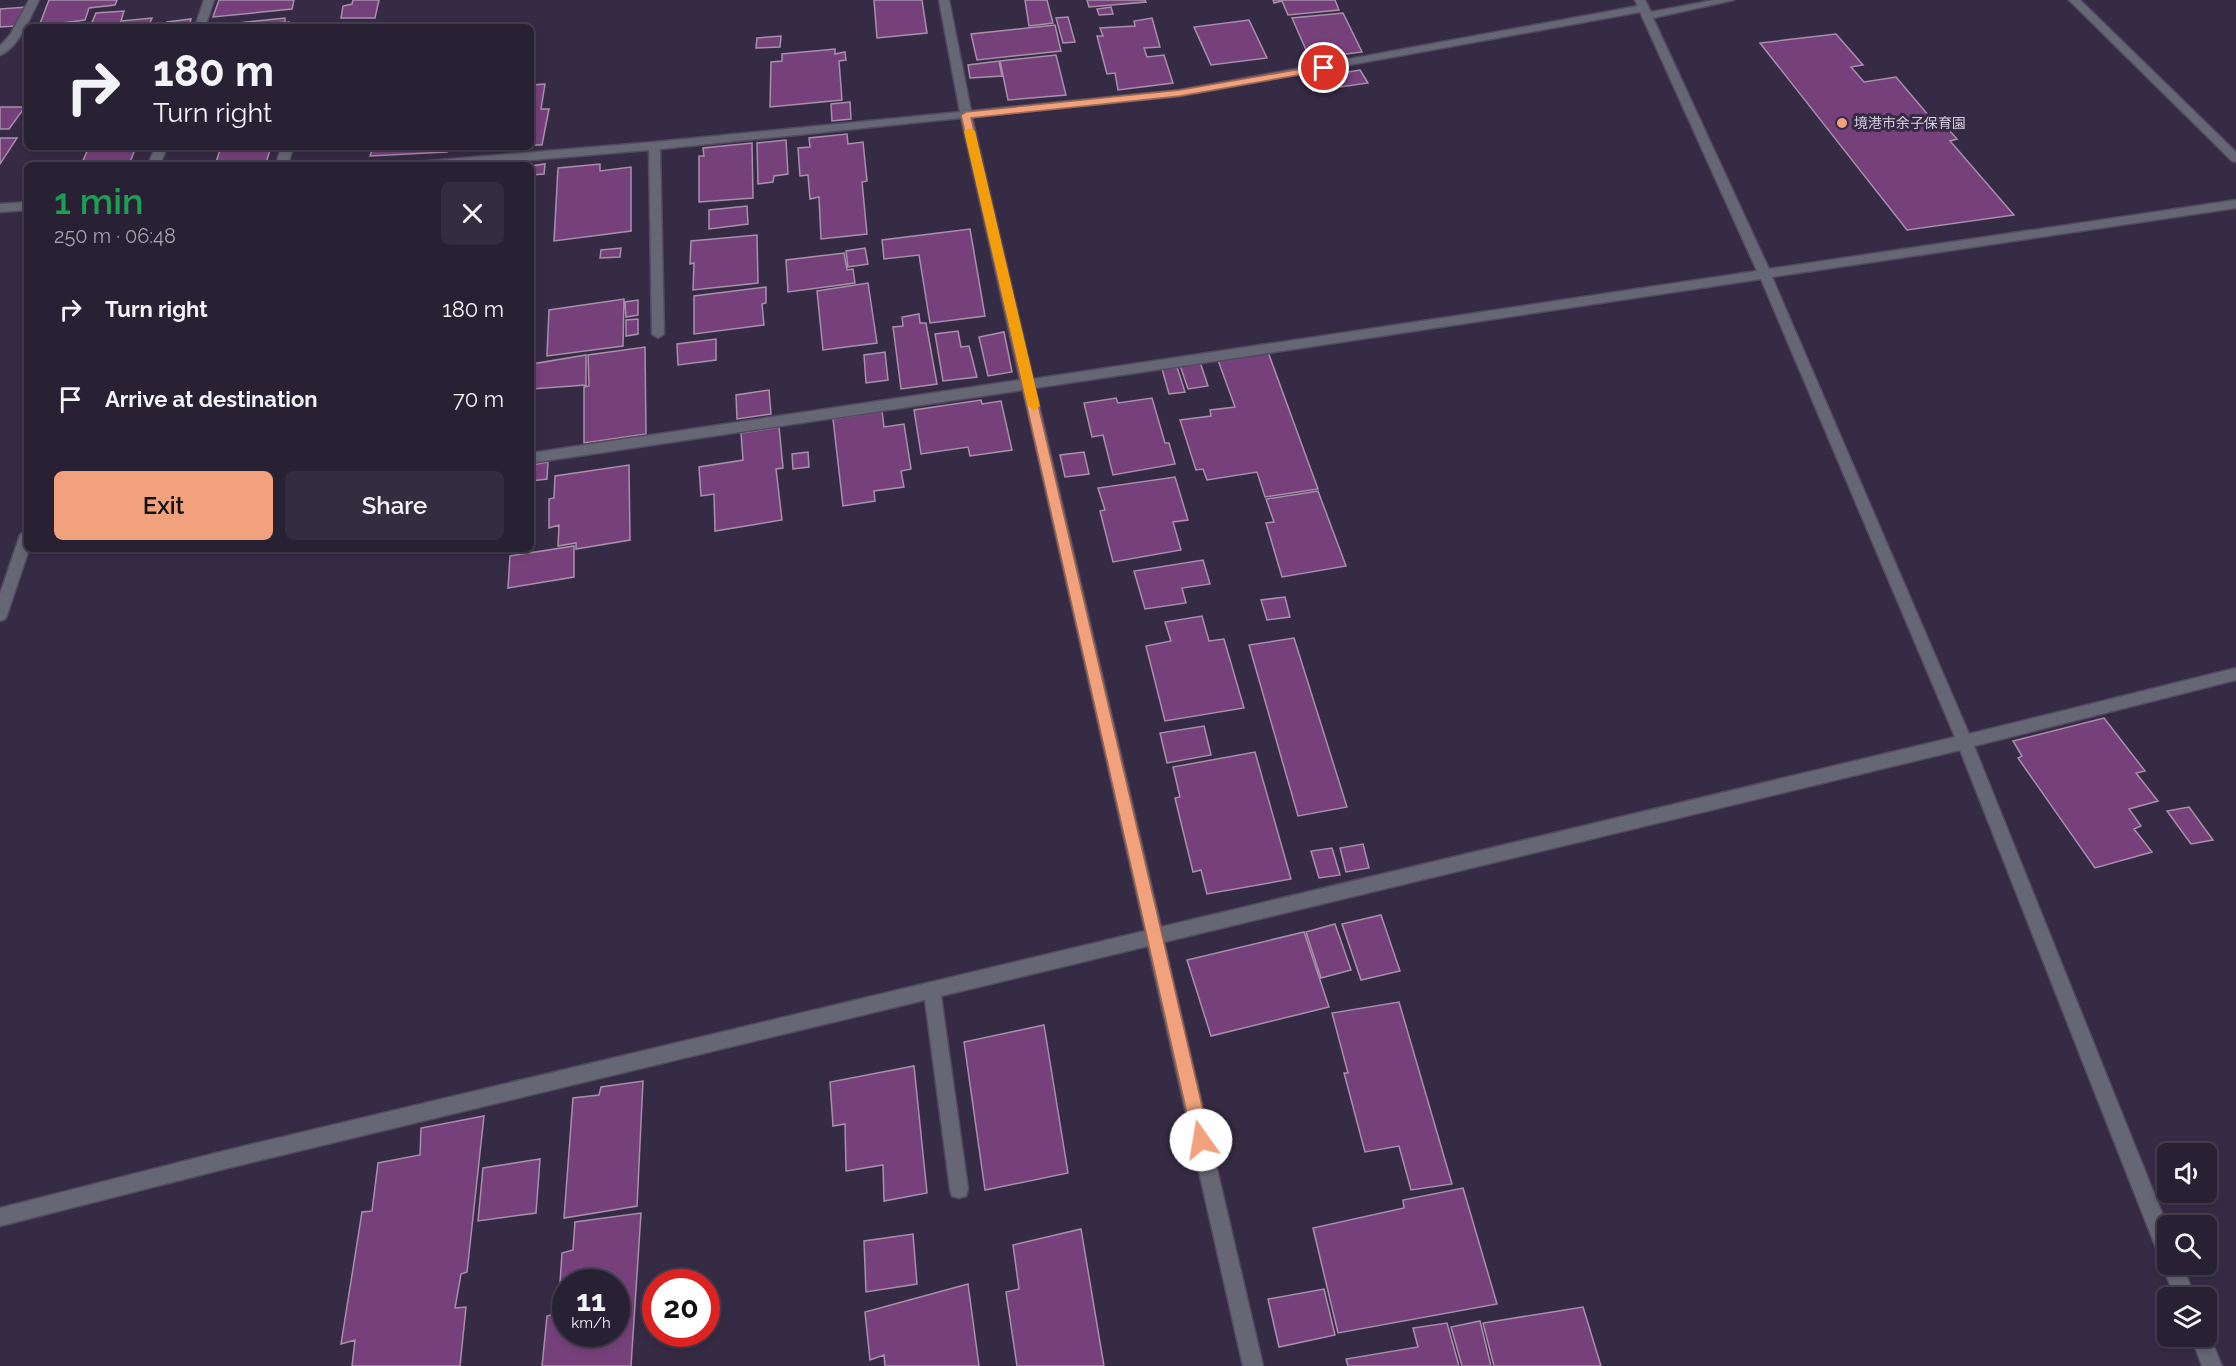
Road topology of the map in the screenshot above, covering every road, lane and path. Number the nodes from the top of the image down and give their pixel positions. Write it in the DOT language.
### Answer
graph roads {
  1 [pos="34,0"];
  2 [pos="209,0"];
  3 [pos="944,0"];
  4 [pos="1729,0"];
  5 [pos="2074,0"];
  6 [pos="1644,8"];
  7 [pos="201,24"];
  8 [pos="0,52"];
  9 [pos="966,115"];
  10 [pos="654,146"];
  11 [pos="2236,158"];
  12 [pos="464,162"];
  13 [pos="2236,204"];
  14 [pos="24,206"];
  15 [pos="0,208"];
  16 [pos="1765,275"];
  17 [pos="658,334"];
  18 [pos="1029,383"];
  19 [pos="534,458"];
  20 [pos="24,544"];
  21 [pos="0,615"];
  22 [pos="2236,674"];
  23 [pos="1965,742"];
  24 [pos="1155,937"];
  25 [pos="932,991"];
  26 [pos="959,1189"];
  27 [pos="0,1217"];
  28 [pos="2157,1225"];
  29 [pos="2205,1347"];
  30 [pos="1253,1366"];
  31 [pos="2212,1366"];
  1 -- 8 [label="street"];
  2 -- 7 [label="street"];
  3 -- 9 [label="street"];
  4 -- 6 [label="street"];
  5 -- 11 [label="street"];
  6 -- 9 [label="street"];
  6 -- 16 [label="street"];
  9 -- 10 [label="street"];
  9 -- 18 [label="street"];
  10 -- 12 [label="street"];
  10 -- 17 [label="street"];
  13 -- 16 [label="street"];
  14 -- 15 [label="street"];
  16 -- 18 [label="street"];
  16 -- 23 [label="street"];
  18 -- 19 [label="street"];
  18 -- 24 [label="street"];
  20 -- 21 [label="street"];
  22 -- 23 [label="street"];
  23 -- 24 [label="street"];
  23 -- 28 [label="street"];
  24 -- 25 [label="street"];
  24 -- 30 [label="street"];
  25 -- 26 [label="street"];
  25 -- 27 [label="street"];
  29 -- 31 [label="street"];
}
